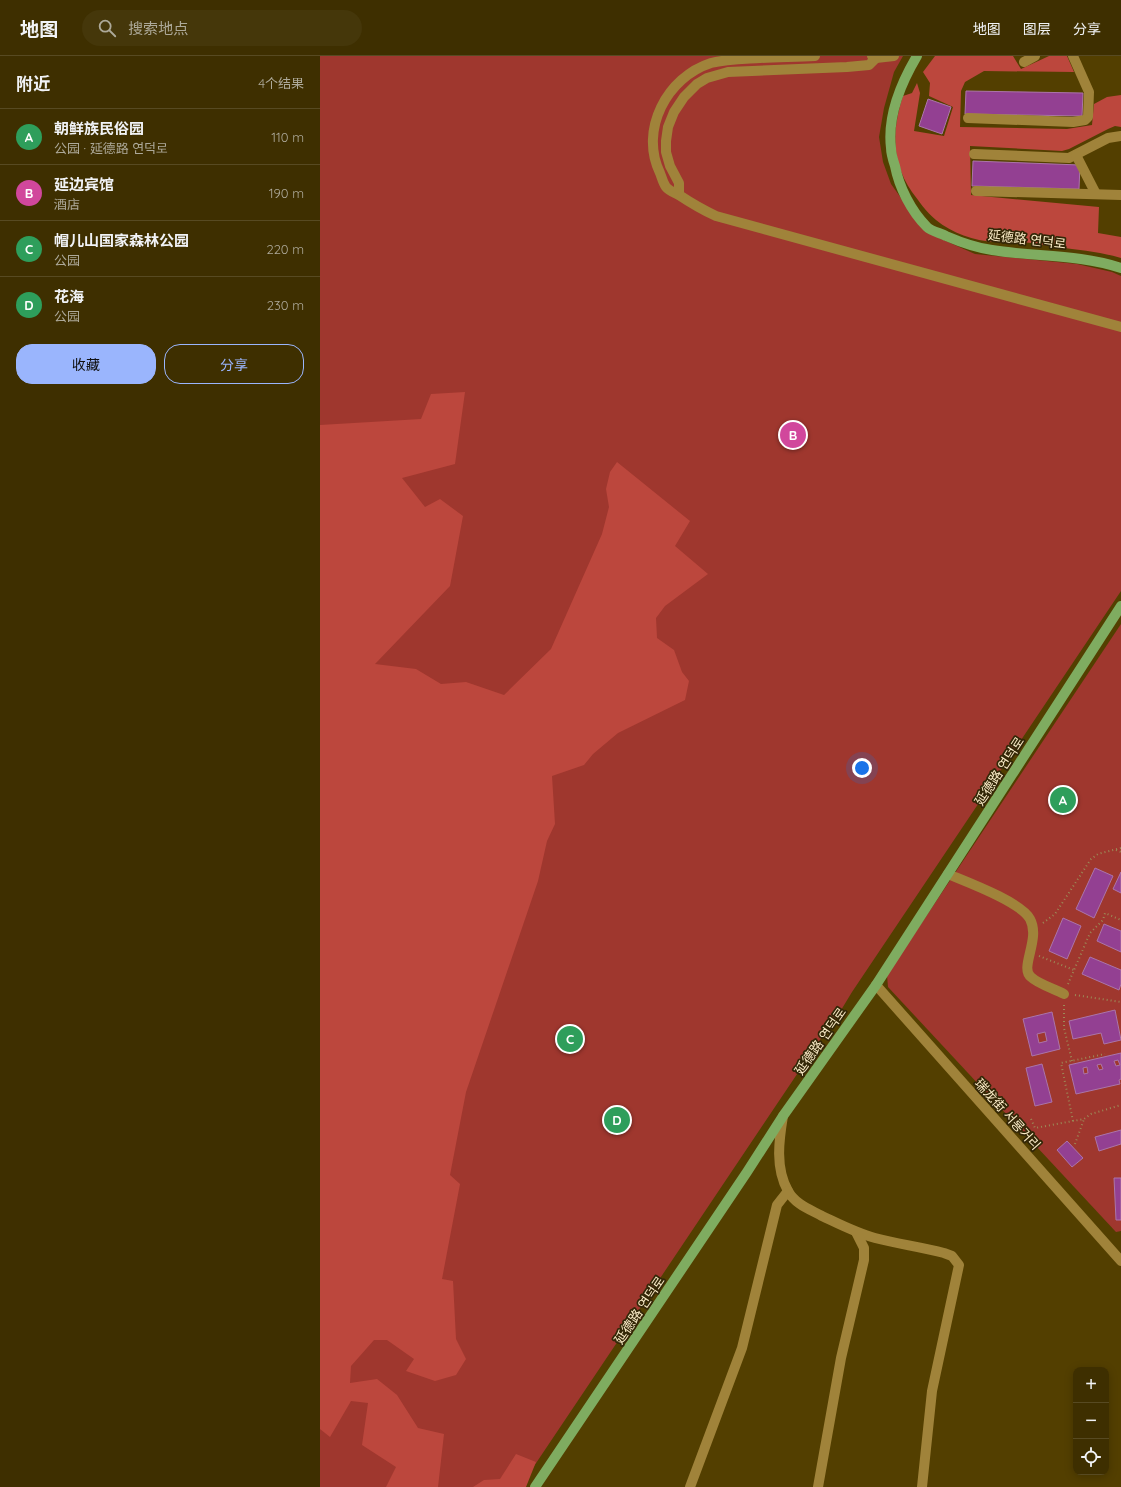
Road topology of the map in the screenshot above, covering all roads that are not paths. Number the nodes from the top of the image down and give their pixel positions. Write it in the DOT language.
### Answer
graph roads {
  1 [pos="815,56"];
  2 [pos="894,56"];
  3 [pos="917,56"];
  4 [pos="1035,56"];
  5 [pos="1073,56"];
  6 [pos="874,57"];
  7 [pos="1024,62"];
  8 [pos="968,118"];
  9 [pos="1121,136"];
  10 [pos="974,154"];
  11 [pos="1076,155"];
  12 [pos="976,191"];
  13 [pos="1096,194"];
  14 [pos="679,195"];
  15 [pos="1121,195"];
  16 [pos="1121,268"];
  17 [pos="1121,327"];
  18 [pos="1121,606"];
  19 [pos="948,874"];
  20 [pos="876,985"];
  21 [pos="1064,994"];
  22 [pos="783,1116"];
  23 [pos="788,1191"];
  24 [pos="856,1232"];
  25 [pos="1121,1260"];
  26 [pos="535,1487"];
  27 [pos="690,1487"];
  28 [pos="818,1487"];
  29 [pos="922,1487"];
  1 -- 14 [label="street"];
  2 -- 6 [label="street"];
  3 -- 16 [label="main road, 延德路 연덕로"];
  4 -- 7 [label="street"];
  5 -- 8 [label="street"];
  6 -- 14 [label="street"];
  9 -- 11 [label="street"];
  10 -- 11 [label="street"];
  11 -- 13 [label="street"];
  12 -- 13 [label="street"];
  13 -- 15 [label="street"];
  14 -- 17 [label="street"];
  18 -- 19 [label="main road, 延德路 연덕로"];
  19 -- 20 [label="main road, 延德路 연덕로"];
  19 -- 21 [label="street"];
  20 -- 22 [label="main road, 延德路 연덕로"];
  20 -- 25 [label="street, 瑞龙街 서룡거리"];
  22 -- 23 [label="street"];
  22 -- 26 [label="main road, 延德路 연덕로"];
  23 -- 24 [label="street"];
  23 -- 27 [label="street"];
  24 -- 28 [label="street"];
  24 -- 29 [label="street"];
}
